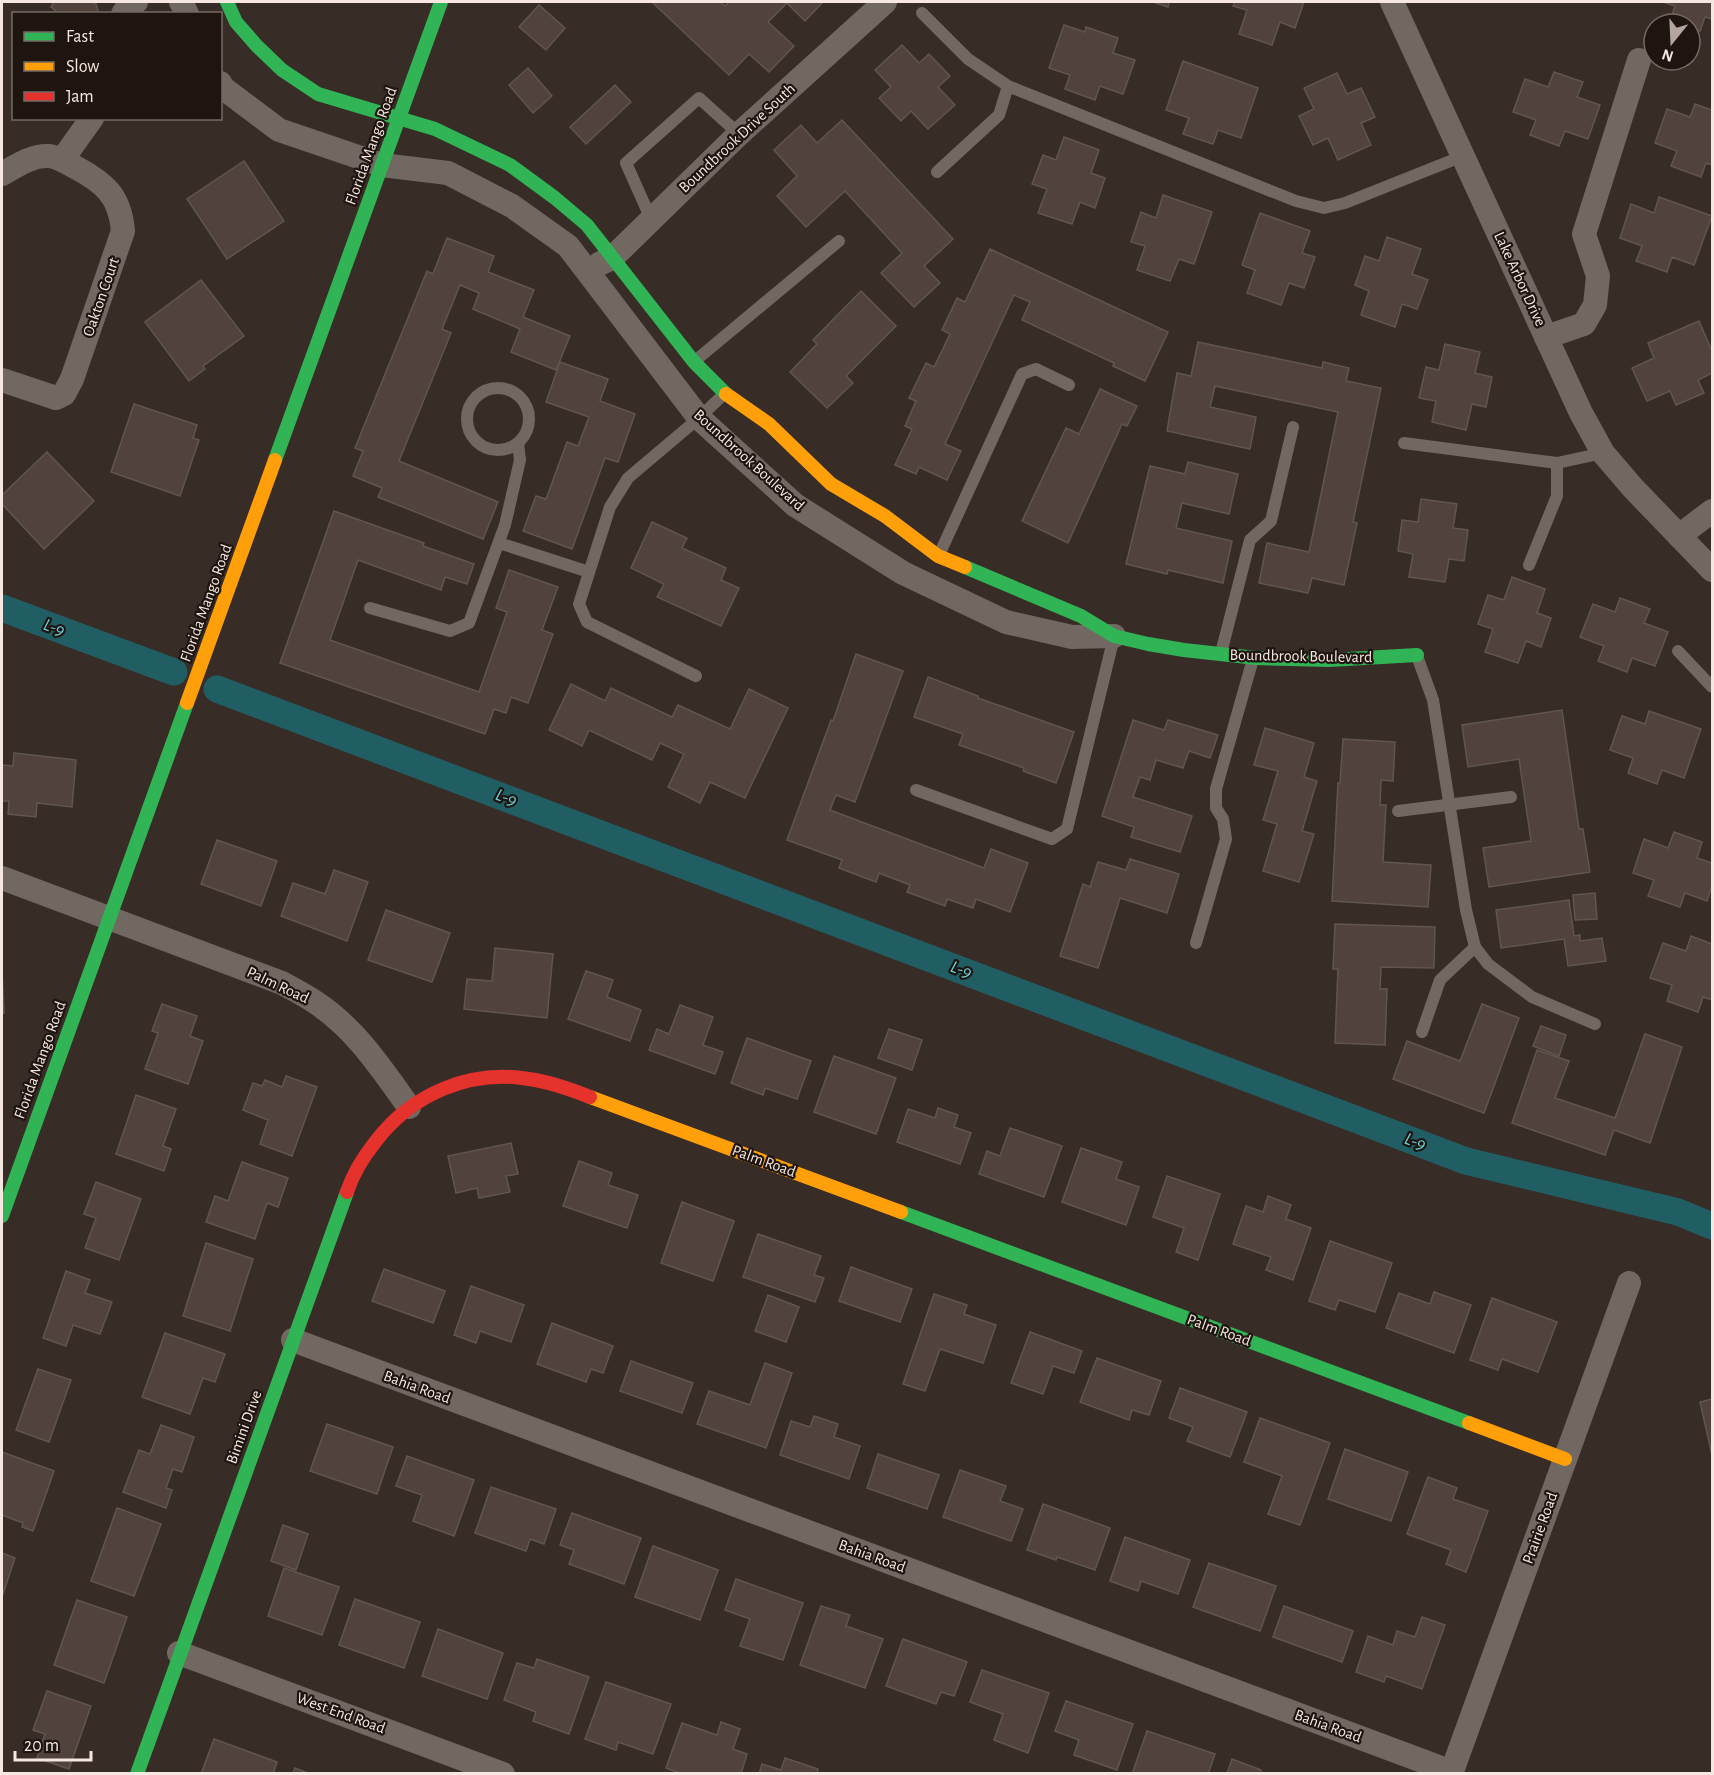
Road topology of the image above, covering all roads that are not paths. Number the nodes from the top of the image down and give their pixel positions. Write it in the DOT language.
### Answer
graph roads {
  1 [pos="227,2"];
  2 [pos="441,2"];
  3 [pos="885,2"];
  4 [pos="1392,2"];
  5 [pos="922,13"];
  6 [pos="1639,60"];
  7 [pos="222,86"];
  8 [pos="1008,86"];
  9 [pos="399,119"];
  10 [pos="91,120"];
  11 [pos="739,134"];
  12 [pos="1463,156"];
  13 [pos="62,160"];
  14 [pos="382,165"];
  15 [pos="937,172"];
  16 [pos="2,174"];
  17 [pos="651,219"];
  18 [pos="839,240"];
  19 [pos="612,258"];
  20 [pos="586,270"];
  21 [pos="1546,337"];
  22 [pos="680,368"];
  23 [pos="2,380"];
  24 [pos="1069,385"];
  25 [pos="725,393"];
  26 [pos="699,418"];
  27 [pos="1293,427"];
  28 [pos="518,443"];
  29 [pos="1404,443"];
  30 [pos="1603,453"];
  31 [pos="1557,464"];
  32 [pos="1713,511"];
  33 [pos="1679,536"];
  34 [pos="499,543"];
  35 [pos="938,555"];
  36 [pos="1529,565"];
  37 [pos="1713,570"];
  38 [pos="589,572"];
  39 [pos="370,608"];
  40 [pos="1114,636"];
  41 [pos="1678,651"];
  42 [pos="1221,654"];
  43 [pos="1417,655"];
  44 [pos="1253,658"];
  45 [pos="696,676"];
  46 [pos="1713,687"];
  47 [pos="916,789"];
  48 [pos="1511,797"];
  49 [pos="1449,805"];
  50 [pos="1398,811"];
  51 [pos="2,878"];
  52 [pos="110,918"];
  53 [pos="1196,944"];
  54 [pos="1475,947"];
  55 [pos="1595,1024"];
  56 [pos="1422,1032"];
  57 [pos="409,1107"];
  58 [pos="2,1216"];
  59 [pos="1629,1283"];
  60 [pos="293,1341"];
  61 [pos="1565,1459"];
  62 [pos="179,1653"];
  63 [pos="137,1773"];
  64 [pos="503,1773"];
  65 [pos="1452,1773"];
  1 -- 9 [label="street, Boundbrook Boulevard"];
  2 -- 9 [label="street, Florida Mango Road"];
  3 -- 11 [label="street, Boundbrook Drive South"];
  4 -- 12 [label="street, Lake Arbor Drive"];
  5 -- 8 [label="lane"];
  6 -- 21 [label="street"];
  7 -- 14 [label="street, Boundbrook Boulevard"];
  8 -- 12 [label="lane"];
  8 -- 15 [label="lane"];
  9 -- 14 [label="street, Florida Mango Road"];
  9 -- 19 [label="street, Boundbrook Boulevard"];
  10 -- 13 [label="street"];
  11 -- 17 [label="street, Boundbrook Drive South"];
  11 -- 17 [label="lane"];
  12 -- 21 [label="street, Lake Arbor Drive"];
  13 -- 16 [label="street, Oakton Court"];
  13 -- 23 [label="street, Oakton Court"];
  14 -- 20 [label="street, Boundbrook Boulevard"];
  14 -- 52 [label="street, Florida Mango Road"];
  17 -- 19 [label="street, Boundbrook Drive South"];
  18 -- 22 [label="lane"];
  19 -- 20 [label="street, Boundbrook Drive South"];
  19 -- 22 [label="street, Boundbrook Boulevard"];
  20 -- 22 [label="street, Boundbrook Boulevard"];
  21 -- 30 [label="street, Lake Arbor Drive"];
  22 -- 25 [label="street, Boundbrook Boulevard"];
  22 -- 26 [label="street, Boundbrook Boulevard"];
  24 -- 35 [label="lane"];
  25 -- 26 [label="lane"];
  25 -- 35 [label="street, Boundbrook Boulevard"];
  26 -- 38 [label="lane"];
  26 -- 40 [label="street, Boundbrook Boulevard"];
  27 -- 42 [label="lane"];
  28 -- 28 [label="lane"];
  28 -- 34 [label="lane"];
  29 -- 31 [label="lane"];
  30 -- 31 [label="lane"];
  30 -- 33 [label="street, Lake Arbor Drive"];
  31 -- 36 [label="lane"];
  32 -- 33 [label="street"];
  33 -- 37 [label="street, Lake Arbor Drive"];
  34 -- 38 [label="lane"];
  34 -- 39 [label="lane"];
  35 -- 40 [label="street, Boundbrook Boulevard"];
  38 -- 45 [label="lane"];
  40 -- 42 [label="street, Boundbrook Boulevard"];
  40 -- 47 [label="lane"];
  41 -- 46 [label="lane"];
  42 -- 44 [label="street, Boundbrook Boulevard"];
  43 -- 44 [label="street, Boundbrook Boulevard"];
  43 -- 49 [label="lane"];
  44 -- 53 [label="lane"];
  48 -- 49 [label="lane"];
  49 -- 50 [label="lane"];
  49 -- 54 [label="lane"];
  51 -- 52 [label="street, Palm Road"];
  52 -- 57 [label="street, Palm Road"];
  52 -- 58 [label="street, Florida Mango Road"];
  54 -- 55 [label="lane"];
  54 -- 56 [label="lane"];
  57 -- 60 [label="street, Bimini Drive"];
  57 -- 61 [label="street, Palm Road"];
  59 -- 61 [label="street, Prairie Road"];
  60 -- 62 [label="street, Bimini Drive"];
  60 -- 65 [label="street, Bahia Road"];
  61 -- 65 [label="street, Prairie Road"];
  62 -- 63 [label="street, Bimini Drive"];
  62 -- 64 [label="street, West End Road"];
}
